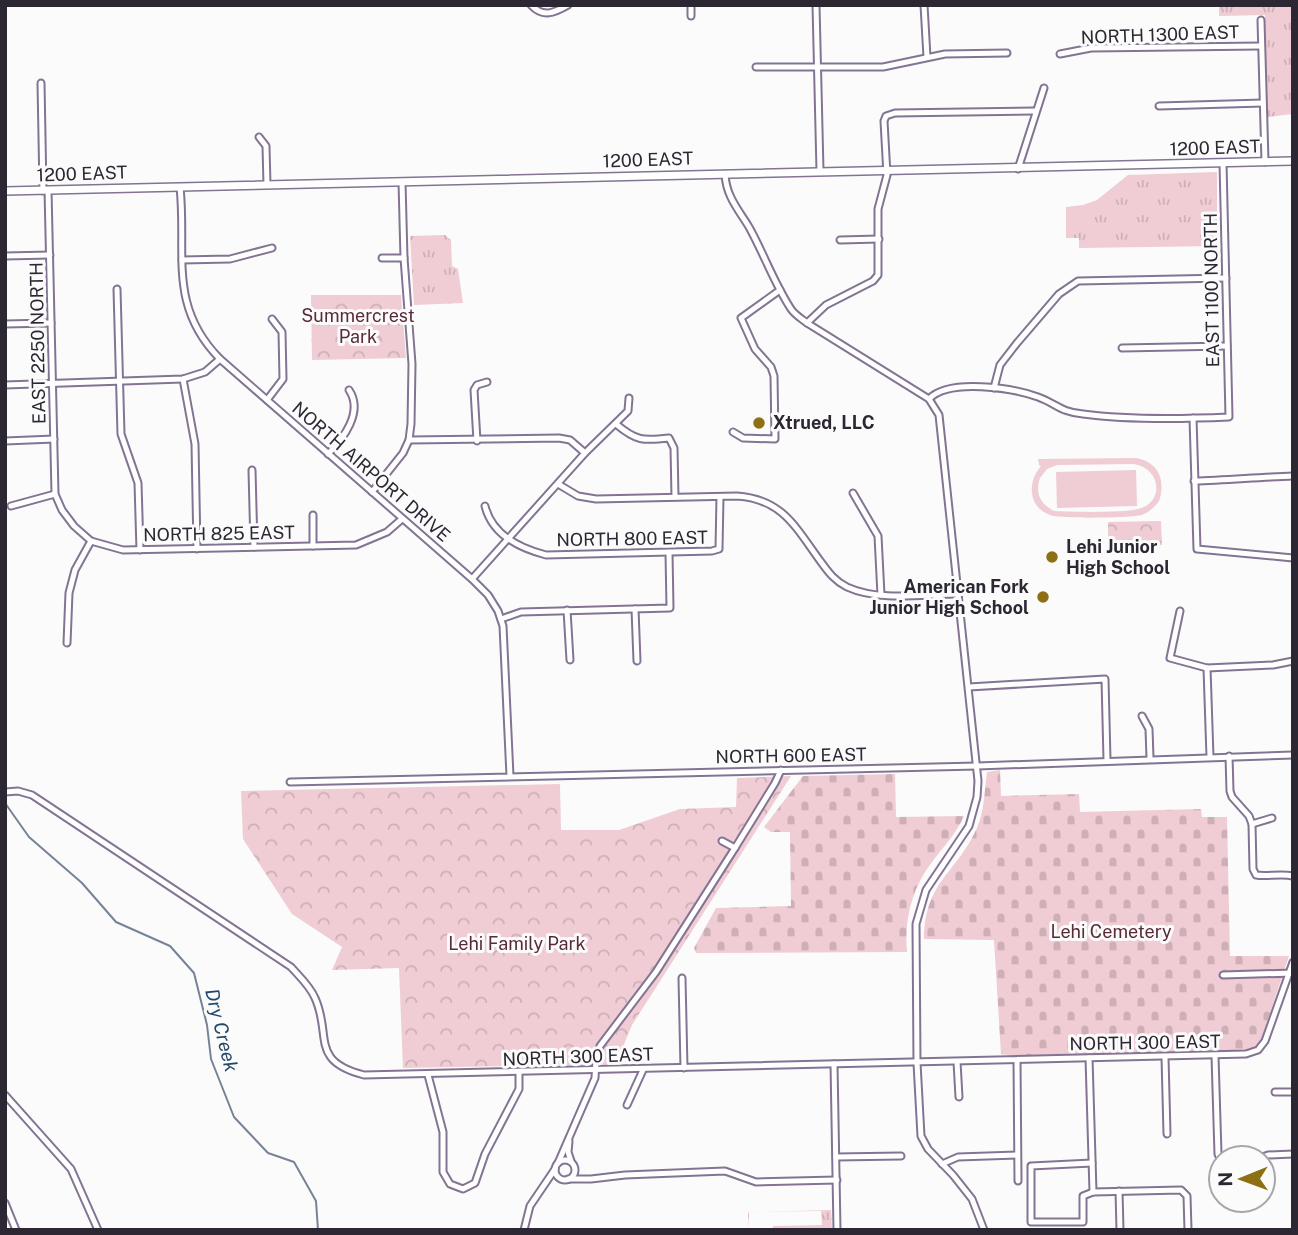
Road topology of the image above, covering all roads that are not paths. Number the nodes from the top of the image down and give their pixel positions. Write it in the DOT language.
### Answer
graph roads {
  1 [pos="531,5"];
  2 [pos="568,5"];
  3 [pos="691,5"];
  4 [pos="816,5"];
  5 [pos="924,5"];
  6 [pos="691,16"];
  7 [pos="1261,20"];
  8 [pos="1261,46"];
  9 [pos="1007,53"];
  10 [pos="1059,54"];
  11 [pos="927,57"];
  12 [pos="817,66"];
  13 [pos="756,67"];
  14 [pos="41,83"];
  15 [pos="1044,88"];
  16 [pos="1263,103"];
  17 [pos="1159,106"];
  18 [pos="1035,111"];
  19 [pos="259,136"];
  20 [pos="1293,161"];
  21 [pos="1265,162"];
  22 [pos="1223,163"];
  23 [pos="1018,169"];
  24 [pos="820,171"];
  25 [pos="887,171"];
  26 [pos="725,174"];
  27 [pos="402,182"];
  28 [pos="267,185"];
  29 [pos="180,187"];
  30 [pos="46,190"];
  31 [pos="5,191"];
  32 [pos="879,239"];
  33 [pos="840,240"];
  34 [pos="272,248"];
  35 [pos="50,255"];
  36 [pos="5,256"];
  37 [pos="382,258"];
  38 [pos="404,258"];
  39 [pos="182,260"];
  40 [pos="1226,278"];
  41 [pos="117,289"];
  42 [pos="780,290"];
  43 [pos="272,319"];
  44 [pos="51,323"];
  45 [pos="807,323"];
  46 [pos="5,324"];
  47 [pos="1227,346"];
  48 [pos="1122,348"];
  49 [pos="220,359"];
  50 [pos="183,379"];
  51 [pos="120,381"];
  52 [pos="486,382"];
  53 [pos="53,383"];
  54 [pos="5,385"];
  55 [pos="994,388"];
  56 [pos="349,390"];
  57 [pos="629,398"];
  58 [pos="929,399"];
  59 [pos="267,400"];
  60 [pos="1194,418"];
  61 [pos="616,424"];
  62 [pos="733,432"];
  63 [pos="54,439"];
  64 [pos="409,440"];
  65 [pos="5,441"];
  66 [pos="477,441"];
  67 [pos="586,453"];
  68 [pos="328,454"];
  69 [pos="252,470"];
  70 [pos="1293,476"];
  71 [pos="1194,481"];
  72 [pos="558,484"];
  73 [pos="372,492"];
  74 [pos="853,493"];
  75 [pos="55,494"];
  76 [pos="675,497"];
  77 [pos="720,497"];
  78 [pos="11,506"];
  79 [pos="485,506"];
  80 [pos="313,515"];
  81 [pos="402,519"];
  82 [pos="508,539"];
  83 [pos="91,541"];
  84 [pos="313,546"];
  85 [pos="254,547"];
  86 [pos="197,549"];
  87 [pos="140,550"];
  88 [pos="669,552"];
  89 [pos="1293,558"];
  90 [pos="472,579"];
  91 [pos="959,594"];
  92 [pos="881,595"];
  93 [pos="635,608"];
  94 [pos="568,610"];
  95 [pos="1180,611"];
  96 [pos="501,619"];
  97 [pos="67,643"];
  98 [pos="570,660"];
  99 [pos="636,661"];
  100 [pos="1293,661"];
  101 [pos="1207,668"];
  102 [pos="969,687"];
  103 [pos="1142,716"];
  104 [pos="1293,755"];
  105 [pos="1229,756"];
  106 [pos="1210,757"];
  107 [pos="1150,758"];
  108 [pos="1107,760"];
  109 [pos="977,766"];
  110 [pos="781,770"];
  111 [pos="510,776"];
  112 [pos="290,782"];
  113 [pos="5,792"];
  114 [pos="1272,818"];
  115 [pos="1252,824"];
  116 [pos="722,841"];
  117 [pos="735,849"];
  118 [pos="1293,876"];
  119 [pos="1293,962"];
  120 [pos="1291,973"];
  121 [pos="1223,975"];
  122 [pos="682,978"];
  123 [pos="1215,1056"];
  124 [pos="1165,1057"];
  125 [pos="1089,1058"];
  126 [pos="1017,1060"];
  127 [pos="957,1062"];
  128 [pos="917,1063"];
  129 [pos="834,1064"];
  130 [pos="684,1068"];
  131 [pos="643,1070"];
  132 [pos="595,1071"];
  133 [pos="519,1073"];
  134 [pos="428,1075"];
  135 [pos="1275,1092"];
  136 [pos="1293,1092"];
  137 [pos="5,1095"];
  138 [pos="958,1097"];
  139 [pos="627,1105"];
  140 [pos="1167,1134"];
  141 [pos="569,1141"];
  142 [pos="1218,1144"];
  143 [pos="1017,1155"];
  144 [pos="901,1156"];
  145 [pos="836,1157"];
  146 [pos="1092,1163"];
  147 [pos="942,1164"];
  148 [pos="574,1165"];
  149 [pos="557,1166"];
  150 [pos="591,1179"];
  151 [pos="566,1180"];
  152 [pos="837,1180"];
  153 [pos="1018,1181"];
  154 [pos="542,1188"];
  155 [pos="1119,1191"];
  156 [pos="1093,1192"];
  157 [pos="5,1203"];
  158 [pos="16,1230"];
  159 [pos="99,1230"];
  160 [pos="524,1230"];
  161 [pos="837,1230"];
  162 [pos="984,1230"];
  163 [pos="1120,1230"];
  164 [pos="1188,1230"];
  1 -- 2 [label="street"];
  3 -- 6 [label="street"];
  4 -- 12 [label="street"];
  5 -- 11 [label="street"];
  7 -- 8 [label="street"];
  8 -- 10 [label="street, NORTH 1300 EAST"];
  8 -- 16 [label="street"];
  9 -- 11 [label="street"];
  11 -- 12 [label="street"];
  12 -- 13 [label="street"];
  12 -- 24 [label="street"];
  14 -- 30 [label="street, EAST 2250 NORTH"];
  15 -- 18 [label="street"];
  16 -- 17 [label="street"];
  16 -- 21 [label="street"];
  18 -- 23 [label="street"];
  18 -- 25 [label="street"];
  19 -- 28 [label="street"];
  20 -- 21 [label="main road, 1200 EAST"];
  21 -- 22 [label="main road, 1200 EAST"];
  22 -- 23 [label="main road, 1200 EAST"];
  22 -- 40 [label="street, EAST 1100 NORTH"];
  23 -- 25 [label="main road, 1200 EAST"];
  24 -- 25 [label="main road, 1200 EAST"];
  24 -- 26 [label="main road, 1200 EAST"];
  25 -- 32 [label="street"];
  26 -- 27 [label="main road, 1200 EAST"];
  26 -- 42 [label="street"];
  27 -- 28 [label="main road, 1200 EAST"];
  27 -- 38 [label="street"];
  28 -- 29 [label="main road, 1200 EAST"];
  29 -- 30 [label="main road, 1200 EAST"];
  29 -- 39 [label="street, NORTH AIRPORT DRIVE"];
  30 -- 31 [label="main road, 1200 EAST"];
  30 -- 35 [label="street, EAST 2250 NORTH"];
  32 -- 33 [label="street"];
  32 -- 45 [label="street"];
  34 -- 39 [label="street"];
  35 -- 36 [label="street"];
  35 -- 44 [label="street, EAST 2250 NORTH"];
  37 -- 38 [label="street"];
  38 -- 64 [label="street"];
  39 -- 49 [label="street, NORTH AIRPORT DRIVE"];
  40 -- 47 [label="street, EAST 1100 NORTH"];
  40 -- 55 [label="street"];
  41 -- 51 [label="street"];
  42 -- 45 [label="street"];
  42 -- 62 [label="street"];
  43 -- 59 [label="street"];
  44 -- 46 [label="street"];
  44 -- 53 [label="street, EAST 2250 NORTH"];
  45 -- 58 [label="street"];
  47 -- 48 [label="street"];
  47 -- 60 [label="street, EAST 1100 NORTH"];
  49 -- 50 [label="street"];
  49 -- 59 [label="street, NORTH AIRPORT DRIVE"];
  50 -- 51 [label="street"];
  50 -- 86 [label="street"];
  51 -- 53 [label="street"];
  51 -- 87 [label="street"];
  52 -- 66 [label="street"];
  53 -- 54 [label="street"];
  53 -- 63 [label="street, EAST 2250 NORTH"];
  55 -- 58 [label="street"];
  55 -- 60 [label="street"];
  56 -- 68 [label="street"];
  57 -- 61 [label="street"];
  58 -- 91 [label="street"];
  59 -- 68 [label="street, NORTH AIRPORT DRIVE"];
  60 -- 71 [label="street"];
  61 -- 67 [label="street"];
  61 -- 76 [label="street"];
  63 -- 65 [label="street"];
  63 -- 75 [label="street, EAST 2250 NORTH"];
  64 -- 66 [label="street"];
  64 -- 73 [label="street"];
  66 -- 67 [label="street"];
  67 -- 72 [label="street"];
  68 -- 73 [label="street, NORTH AIRPORT DRIVE"];
  69 -- 85 [label="street"];
  70 -- 71 [label="street"];
  71 -- 89 [label="street"];
  72 -- 76 [label="street"];
  72 -- 82 [label="street"];
  73 -- 81 [label="street, NORTH AIRPORT DRIVE"];
  74 -- 92 [label="street"];
  75 -- 78 [label="street"];
  75 -- 83 [label="street"];
  76 -- 77 [label="street"];
  77 -- 88 [label="street, NORTH 800 EAST"];
  77 -- 92 [label="street"];
  79 -- 82 [label="street, NORTH 800 EAST"];
  80 -- 84 [label="street"];
  81 -- 84 [label="street, NORTH 825 EAST"];
  81 -- 90 [label="street, NORTH AIRPORT DRIVE"];
  82 -- 88 [label="street, NORTH 800 EAST"];
  82 -- 90 [label="street"];
  83 -- 87 [label="street, NORTH 825 EAST"];
  83 -- 97 [label="street"];
  84 -- 85 [label="street, NORTH 825 EAST"];
  85 -- 86 [label="street, NORTH 825 EAST"];
  86 -- 87 [label="street, NORTH 825 EAST"];
  88 -- 93 [label="street"];
  90 -- 96 [label="street, NORTH AIRPORT DRIVE"];
  91 -- 92 [label="street"];
  91 -- 102 [label="street"];
  93 -- 94 [label="street"];
  93 -- 99 [label="street"];
  94 -- 96 [label="street"];
  94 -- 98 [label="street"];
  95 -- 101 [label="street"];
  96 -- 111 [label="street, NORTH AIRPORT DRIVE"];
  100 -- 101 [label="street"];
  101 -- 106 [label="street"];
  102 -- 108 [label="street"];
  102 -- 109 [label="street"];
  103 -- 107 [label="street"];
  104 -- 105 [label="street, NORTH 600 EAST"];
  105 -- 106 [label="street, NORTH 600 EAST"];
  105 -- 115 [label="street"];
  106 -- 107 [label="street, NORTH 600 EAST"];
  107 -- 108 [label="street, NORTH 600 EAST"];
  108 -- 109 [label="street, NORTH 600 EAST"];
  109 -- 110 [label="street, NORTH 600 EAST"];
  109 -- 128 [label="street"];
  110 -- 111 [label="street, NORTH 600 EAST"];
  110 -- 117 [label="street"];
  111 -- 112 [label="street, NORTH 600 EAST"];
  113 -- 134 [label="street, NORTH 300 EAST"];
  114 -- 115 [label="street"];
  115 -- 118 [label="street"];
  116 -- 117 [label="street"];
  117 -- 132 [label="street"];
  119 -- 120 [label="street"];
  120 -- 121 [label="street"];
  120 -- 123 [label="street, NORTH 300 EAST"];
  122 -- 130 [label="street"];
  123 -- 124 [label="street, NORTH 300 EAST"];
  123 -- 142 [label="street"];
  124 -- 125 [label="street, NORTH 300 EAST"];
  124 -- 140 [label="street"];
  125 -- 126 [label="street, NORTH 300 EAST"];
  125 -- 146 [label="street"];
  126 -- 127 [label="street, NORTH 300 EAST"];
  126 -- 143 [label="street"];
  127 -- 128 [label="street, NORTH 300 EAST"];
  127 -- 138 [label="street"];
  128 -- 129 [label="street, NORTH 300 EAST"];
  128 -- 147 [label="street"];
  129 -- 130 [label="street, NORTH 300 EAST"];
  129 -- 145 [label="street"];
  130 -- 131 [label="street, NORTH 300 EAST"];
  131 -- 132 [label="street, NORTH 300 EAST"];
  131 -- 139 [label="street"];
  132 -- 133 [label="street, NORTH 300 EAST"];
  132 -- 141 [label="street"];
  133 -- 134 [label="street, NORTH 300 EAST"];
  133 -- 134 [label="street"];
  135 -- 136 [label="street"];
  137 -- 159 [label="street"];
  141 -- 148 [label="street"];
  141 -- 149 [label="street"];
  143 -- 147 [label="street"];
  143 -- 153 [label="street"];
  144 -- 145 [label="street"];
  145 -- 152 [label="street"];
  146 -- 156 [label="street"];
  146 -- 156 [label="street"];
  147 -- 162 [label="street"];
  148 -- 149 [label="street"];
  148 -- 150 [label="street"];
  148 -- 151 [label="street"];
  149 -- 151 [label="street"];
  149 -- 154 [label="street"];
  150 -- 151 [label="street"];
  150 -- 152 [label="street"];
  151 -- 154 [label="street"];
  152 -- 161 [label="street"];
  154 -- 160 [label="street"];
  155 -- 156 [label="street"];
  155 -- 163 [label="street"];
  155 -- 164 [label="street"];
  157 -- 158 [label="street"];
}
